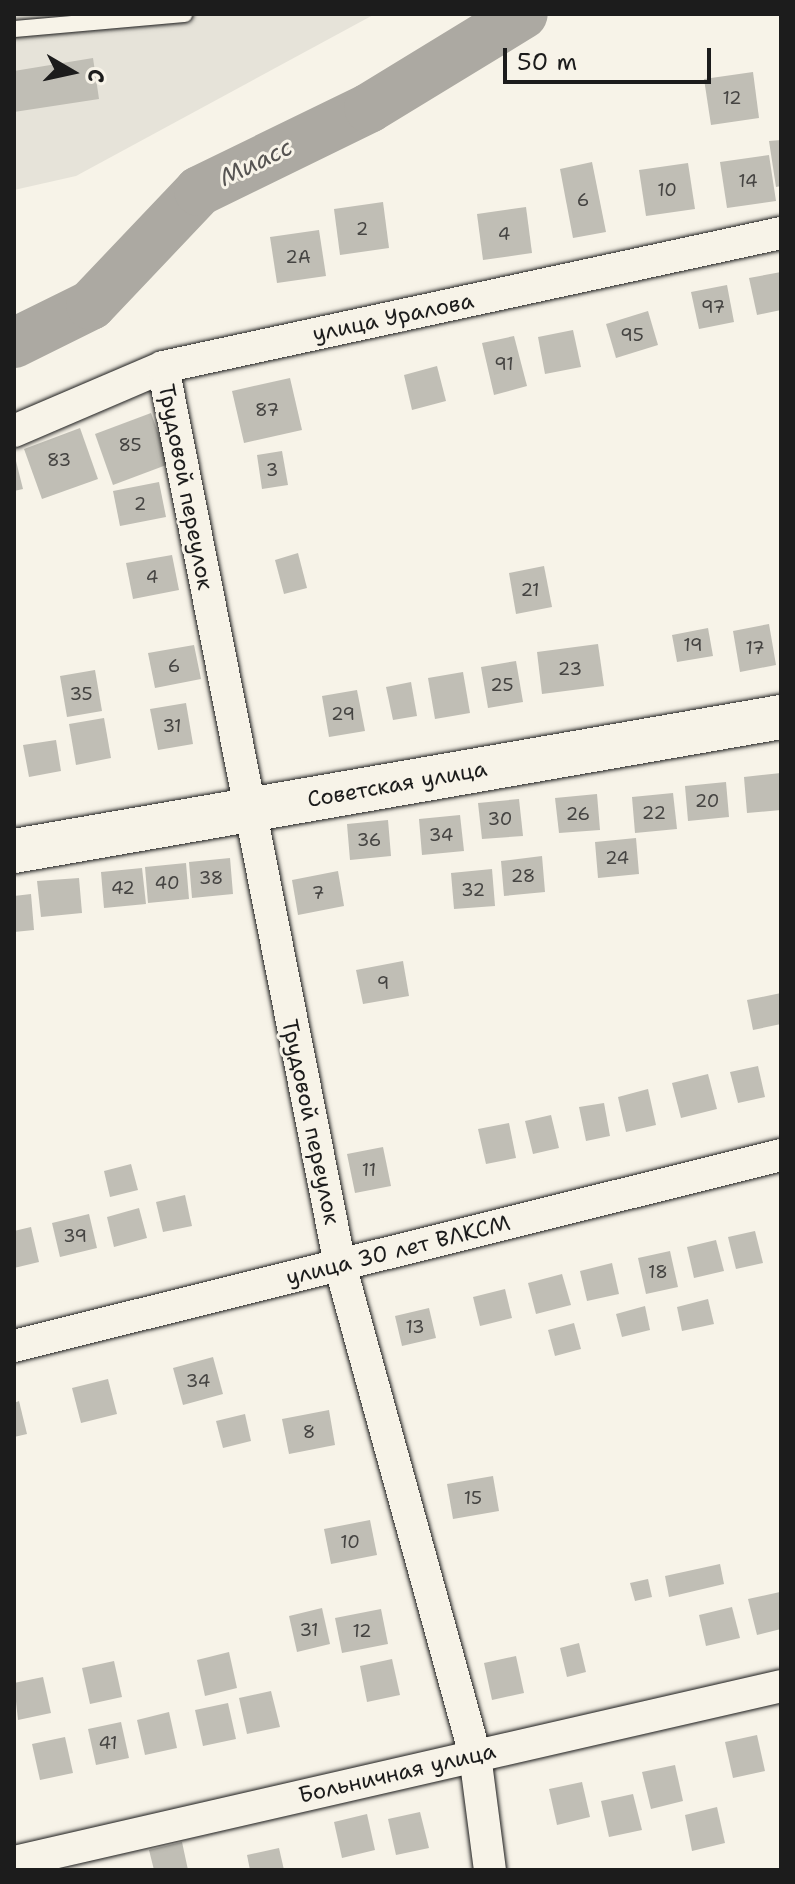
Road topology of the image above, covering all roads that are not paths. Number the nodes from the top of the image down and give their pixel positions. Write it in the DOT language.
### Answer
graph roads {
  1 [pos="184,14"];
  2 [pos="14,29"];
  3 [pos="781,233"];
  4 [pos="163,367"];
  5 [pos="14,431"];
  6 [pos="781,717"];
  7 [pos="247,810"];
  8 [pos="14,851"];
  9 [pos="781,1155"];
  10 [pos="340,1265"];
  11 [pos="14,1346"];
  12 [pos="781,1686"];
  13 [pos="475,1755"];
  14 [pos="14,1862"];
  15 [pos="490,1870"];
  1 -- 2 [label="lane"];
  3 -- 4 [label="street, улица Уралова"];
  4 -- 5 [label="street, улица Уралова"];
  4 -- 7 [label="street, Трудовой переулок"];
  6 -- 7 [label="main road, Советская улица"];
  7 -- 8 [label="main road, Советская улица"];
  7 -- 10 [label="street, Трудовой переулок"];
  9 -- 10 [label="street, улица 30 лет ВЛКСМ"];
  10 -- 11 [label="street, улица 30 лет ВЛКСМ"];
  10 -- 13 [label="street, Трудовой переулок"];
  12 -- 13 [label="street, Больничная улица"];
  13 -- 14 [label="street, Больничная улица"];
  13 -- 15 [label="street, Трудовой переулок"];
}
